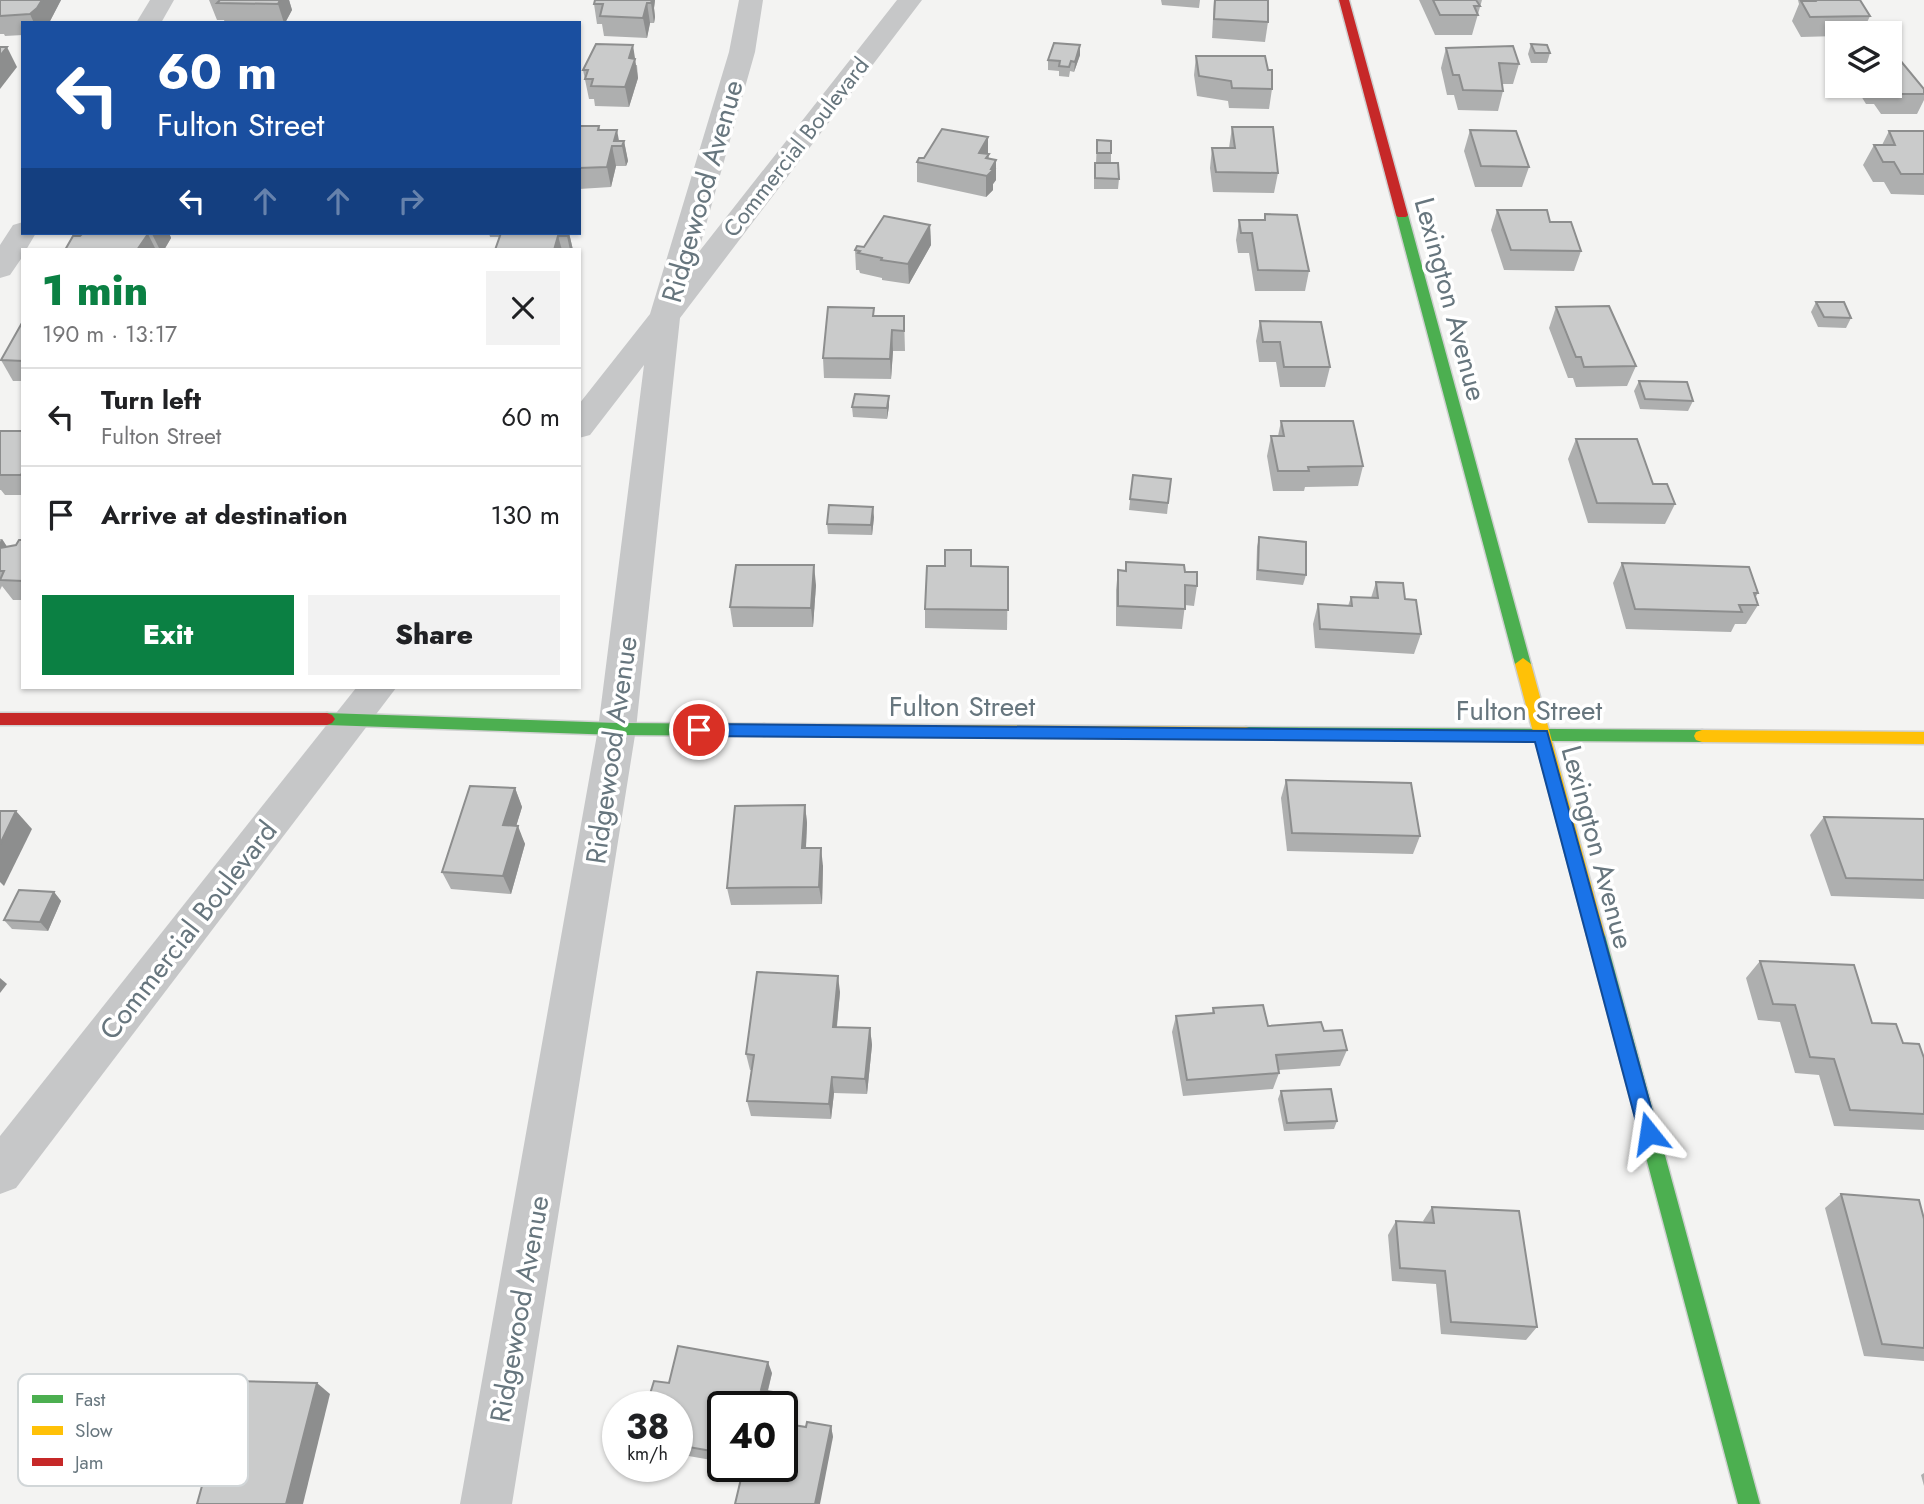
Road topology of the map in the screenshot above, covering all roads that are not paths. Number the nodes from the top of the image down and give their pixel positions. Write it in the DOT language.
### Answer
graph roads {
  1 [pos="162,0"];
  2 [pos="751,0"];
  3 [pos="911,0"];
  4 [pos="1344,0"];
  5 [pos="149,21"];
  6 [pos="21,234"];
  7 [pos="0,269"];
  8 [pos="665,316"];
  9 [pos="581,423"];
  10 [pos="365,703"];
  11 [pos="0,719"];
  12 [pos="617,729"];
  13 [pos="1541,736"];
  14 [pos="1924,738"];
  15 [pos="0,1172"];
  16 [pos="486,1504"];
  17 [pos="1749,1504"];
  1 -- 5 [label="street"];
  2 -- 8 [label="street, Ridgewood Avenue"];
  3 -- 8 [label="street, Commercial Boulevard"];
  4 -- 13 [label="street, Lexington Avenue"];
  6 -- 7 [label="street"];
  8 -- 9 [label="street, Commercial Boulevard"];
  8 -- 12 [label="street, Ridgewood Avenue"];
  10 -- 11 [label="street, Fulton Street"];
  10 -- 12 [label="street, Fulton Street"];
  10 -- 15 [label="street, Commercial Boulevard"];
  12 -- 13 [label="street, Fulton Street"];
  12 -- 16 [label="street, Ridgewood Avenue"];
  13 -- 14 [label="street, Fulton Street"];
  13 -- 17 [label="street, Lexington Avenue"];
}
